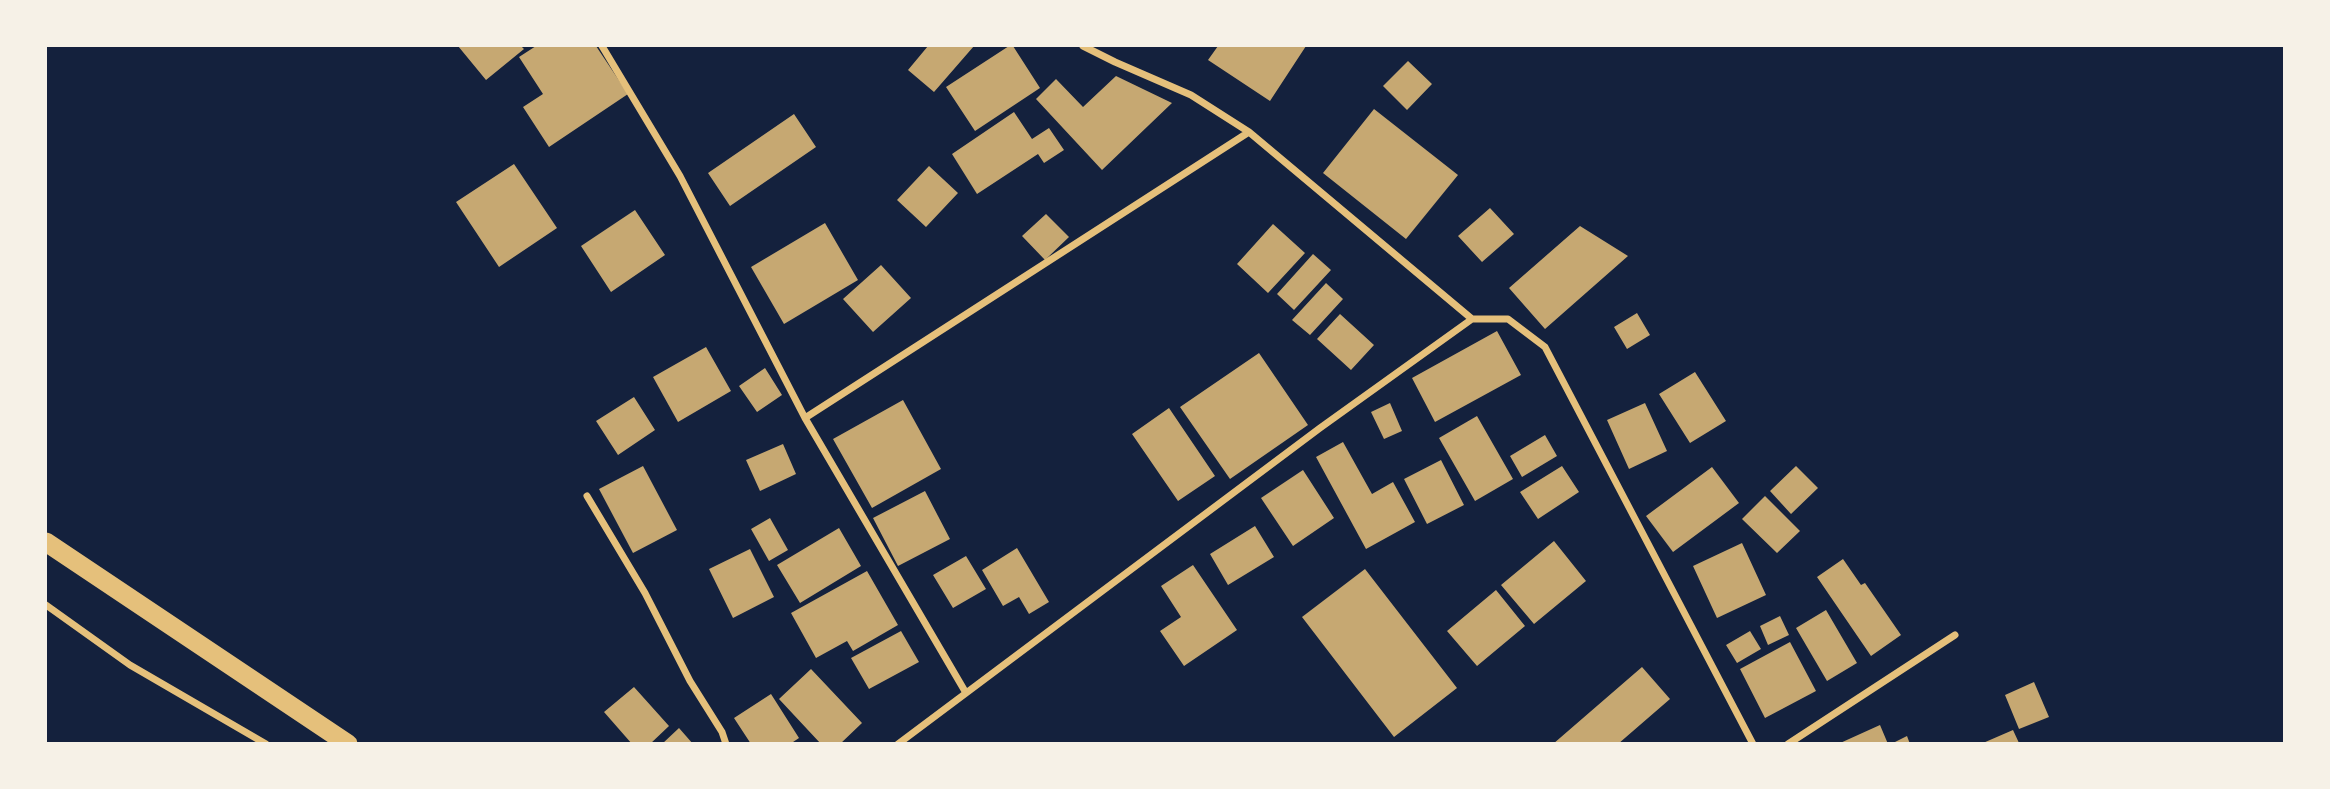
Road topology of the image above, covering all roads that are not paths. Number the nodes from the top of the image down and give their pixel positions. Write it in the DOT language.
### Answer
graph roads {
  1 [pos="603,46"];
  2 [pos="1083,46"];
  3 [pos="1249,132"];
  4 [pos="1472,319"];
  5 [pos="805,418"];
  6 [pos="587,496"];
  7 [pos="46,542"];
  8 [pos="46,605"];
  9 [pos="1955,635"];
  10 [pos="966,693"];
  11 [pos="266,744"];
  12 [pos="348,744"];
  13 [pos="726,744"];
  14 [pos="898,744"];
  15 [pos="1753,744"];
  16 [pos="1788,744"];
  1 -- 5 [label="street"];
  2 -- 3 [label="street"];
  3 -- 4 [label="street"];
  3 -- 5 [label="street"];
  4 -- 10 [label="street"];
  4 -- 15 [label="street"];
  5 -- 10 [label="street"];
  6 -- 13 [label="street"];
  7 -- 12 [label="highway"];
  8 -- 11 [label="street"];
  9 -- 16 [label="street"];
  10 -- 14 [label="street"];
}
